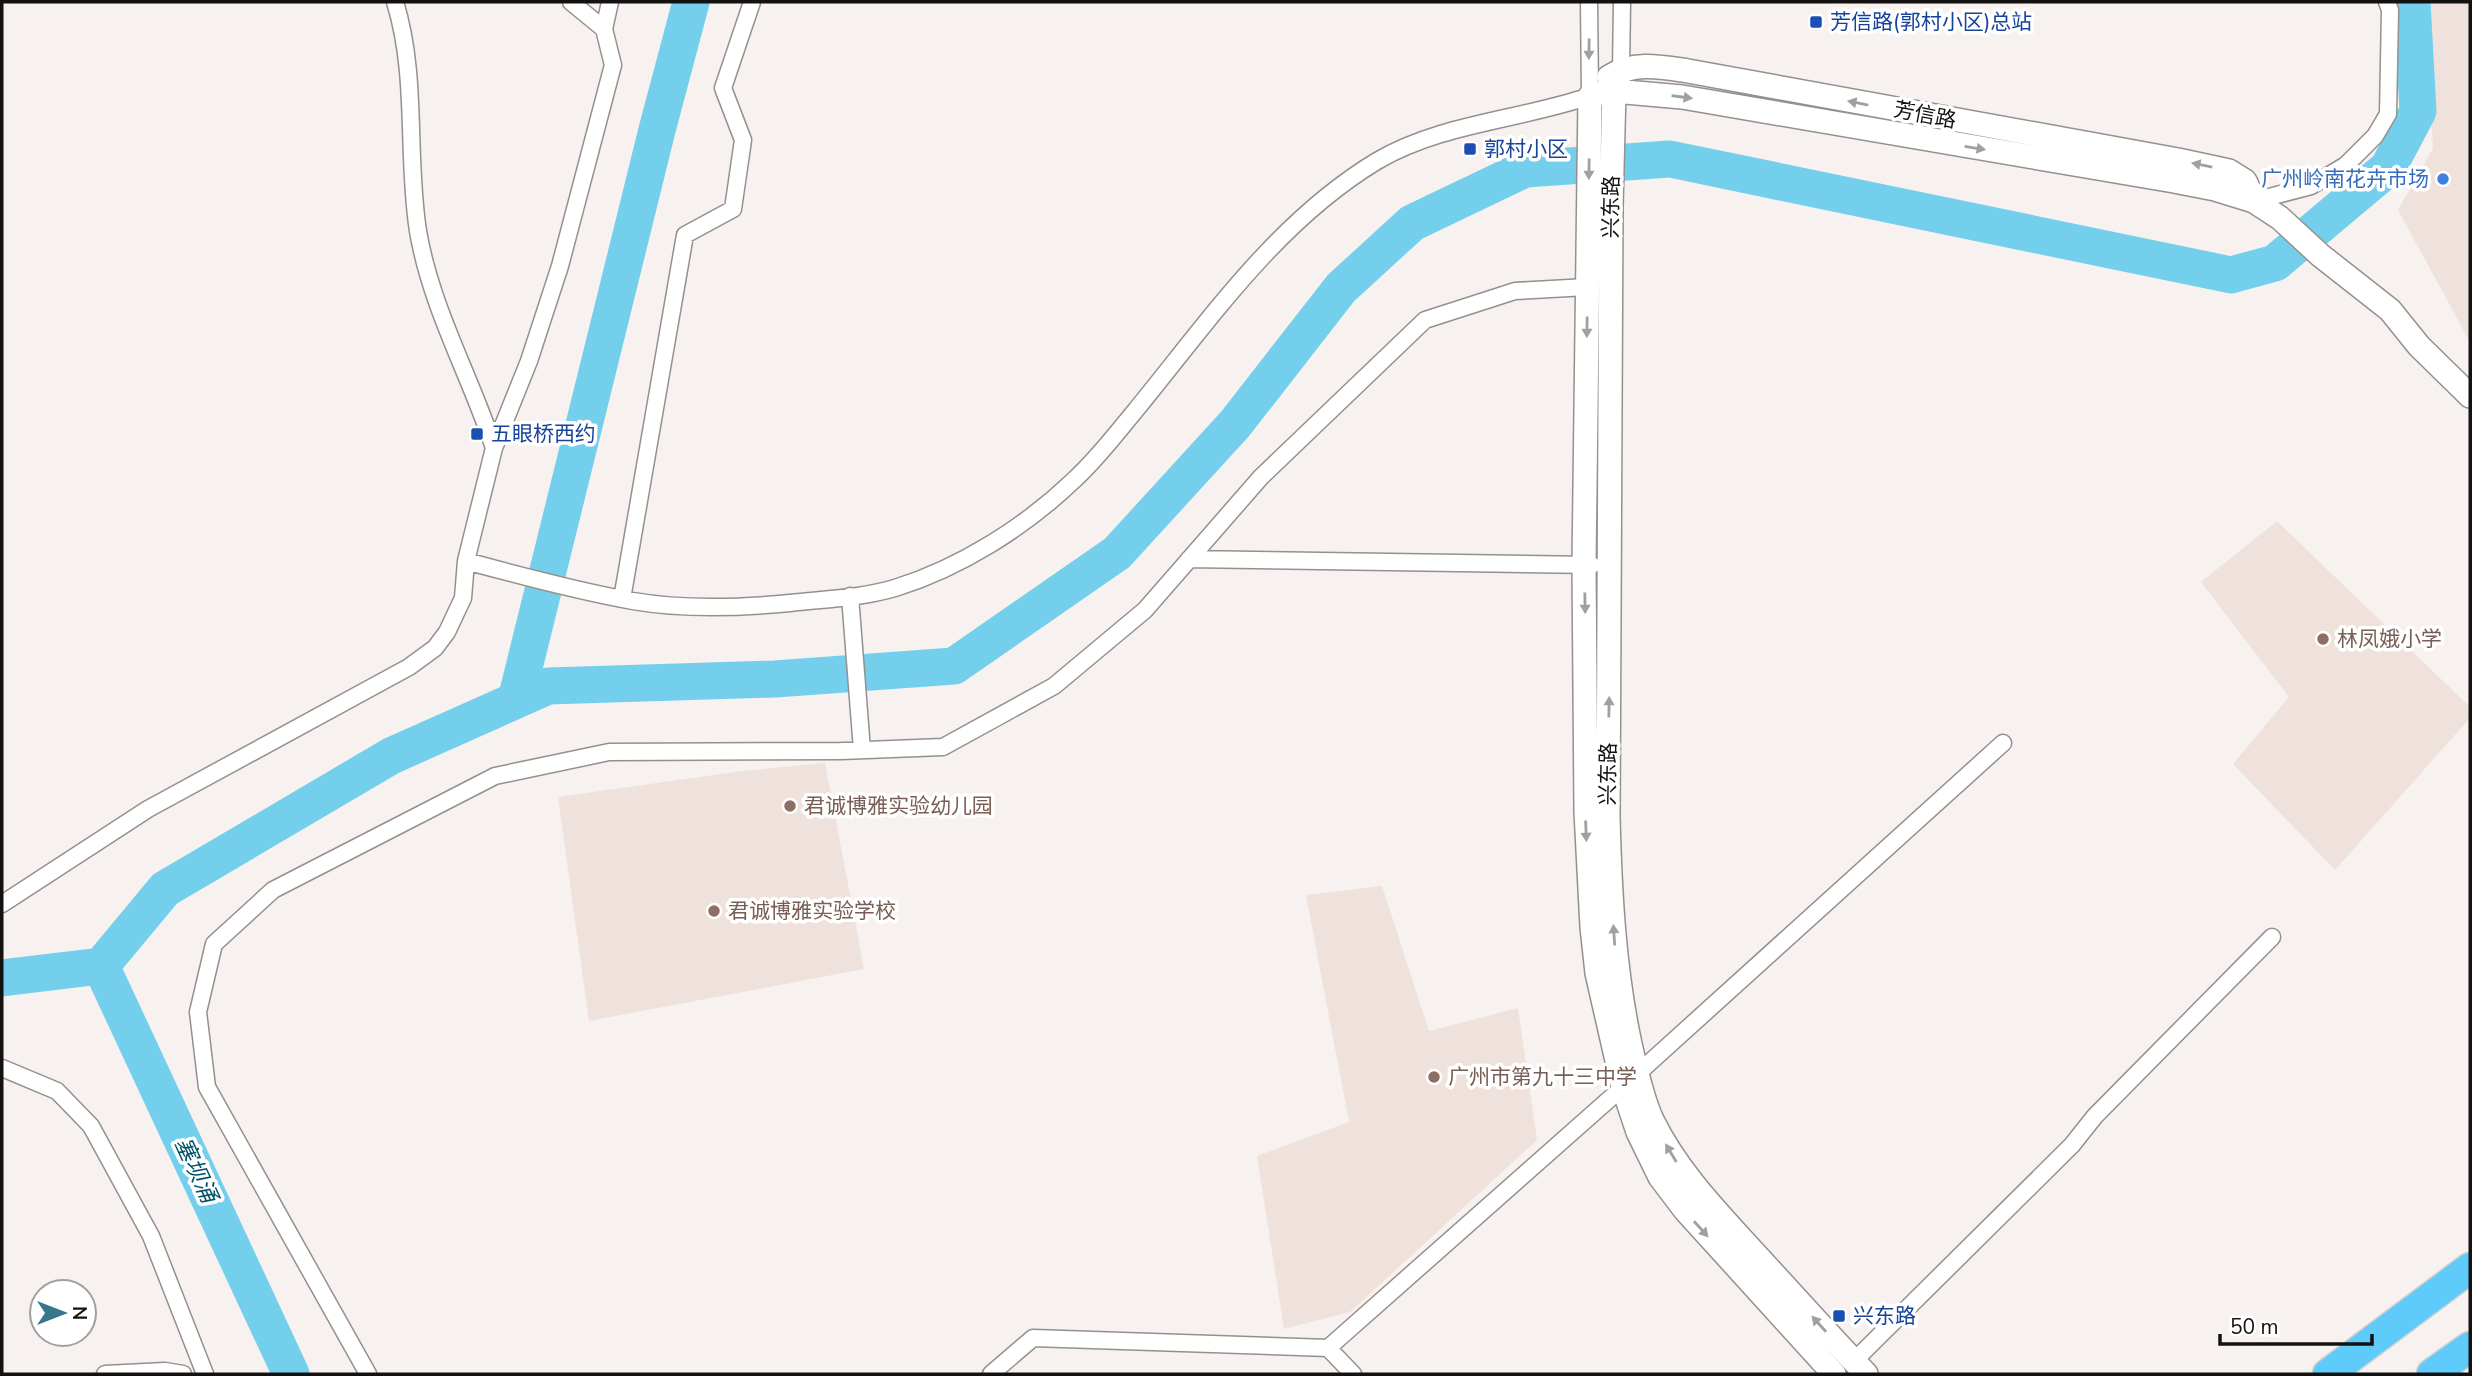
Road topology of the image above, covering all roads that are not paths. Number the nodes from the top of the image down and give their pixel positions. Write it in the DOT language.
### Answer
graph roads {
  1 [pos="395,2"];
  2 [pos="571,2"];
  3 [pos="610,2"];
  4 [pos="752,2"];
  5 [pos="1589,2"];
  6 [pos="1622,2"];
  7 [pos="2387,2"];
  8 [pos="604,29"];
  9 [pos="1618,80"];
  10 [pos="1590,96"];
  11 [pos="2255,201"];
  12 [pos="1587,287"];
  13 [pos="2470,396"];
  14 [pos="494,448"];
  15 [pos="1189,559"];
  16 [pos="466,561"];
  17 [pos="1584,565"];
  18 [pos="1609,566"];
  19 [pos="850,596"];
  20 [pos="622,599"];
  21 [pos="2003,743"];
  22 [pos="862,750"];
  23 [pos="2,904"];
  24 [pos="2272,937"];
  25 [pos="2,1068"];
  26 [pos="1630,1081"];
  27 [pos="2470,1268"];
  28 [pos="2470,1347"];
  29 [pos="1328,1348"];
  30 [pos="1860,1368"];
  31 [pos="105,1374"];
  32 [pos="183,1374"];
  33 [pos="205,1374"];
  34 [pos="368,1374"];
  35 [pos="991,1374"];
  36 [pos="1353,1374"];
  37 [pos="1834,1374"];
  38 [pos="2329,1374"];
  39 [pos="2432,1374"];
  1 -- 14 [label="street"];
  2 -- 8 [label="street"];
  3 -- 8 [label="street"];
  4 -- 20 [label="street"];
  5 -- 10 [label="street, one-way"];
  6 -- 9 [label="street"];
  7 -- 11 [label="street"];
  8 -- 14 [label="street"];
  9 -- 10 [label="street, 芳信路"];
  9 -- 11 [label="street, 芳信路"];
  9 -- 18 [label="street, 兴东路"];
  10 -- 12 [label="street, 兴东路, one-way"];
  10 -- 19 [label="street"];
  11 -- 13 [label="street, 芳信路"];
  12 -- 15 [label="street"];
  12 -- 17 [label="street, 兴东路, one-way"];
  14 -- 16 [label="street"];
  15 -- 17 [label="street"];
  15 -- 22 [label="street"];
  16 -- 20 [label="street"];
  16 -- 23 [label="street"];
  17 -- 18 [label="street"];
  17 -- 26 [label="street, 兴东路, one-way"];
  26 -- 18 [label="street, 兴东路, one-way"];
  19 -- 20 [label="street"];
  19 -- 22 [label="street"];
  21 -- 26 [label="street"];
  22 -- 34 [label="street"];
  24 -- 30 [label="street"];
  25 -- 33 [label="street"];
  26 -- 29 [label="street"];
  30 -- 26 [label="street, 兴东路, one-way"];
  26 -- 37 [label="street, 兴东路, one-way"];
  27 -- 38 [label="highway"];
  28 -- 39 [label="highway"];
  29 -- 35 [label="street"];
  29 -- 36 [label="street"];
  31 -- 32 [label="street"];
}
